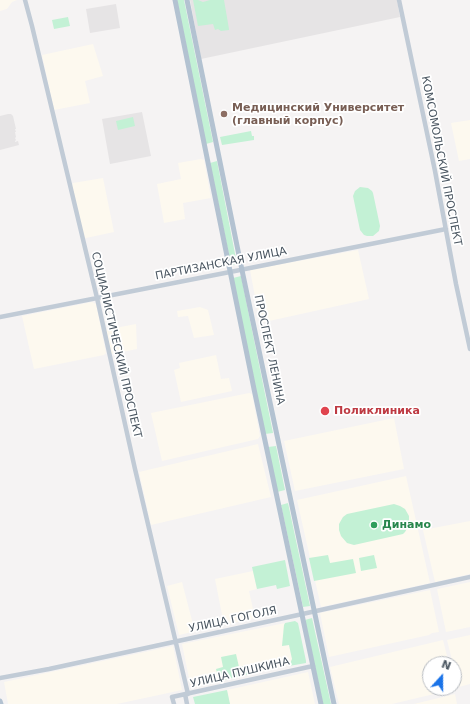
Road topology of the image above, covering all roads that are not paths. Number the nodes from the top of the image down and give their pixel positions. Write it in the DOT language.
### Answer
graph roads {
  1 [pos="25,0"];
  2 [pos="175,0"];
  3 [pos="187,0"];
  4 [pos="399,0"];
  5 [pos="446,229"];
  6 [pos="242,270"];
  7 [pos="230,272"];
  8 [pos="97,298"];
  9 [pos="0,317"];
  10 [pos="470,349"];
  11 [pos="470,577"];
  12 [pos="314,612"];
  13 [pos="302,614"];
  14 [pos="176,641"];
  15 [pos="312,666"];
  16 [pos="0,678"];
  17 [pos="186,694"];
  18 [pos="0,701"];
  19 [pos="1,704"];
  20 [pos="174,704"];
  21 [pos="187,704"];
  22 [pos="321,704"];
  23 [pos="334,704"];
  1 -- 8 [label="street, СОЦИАЛИСТИЧЕСКИЙ ПРОСПЕКТ"];
  2 -- 7 [label="main road, ПРОСПЕКТ ЛЕНИНА"];
  3 -- 6 [label="main road, ПРОСПЕКТ ЛЕНИНА"];
  4 -- 5 [label="street, КОМСОМОЛЬСКИЙ ПРОСПЕКТ"];
  5 -- 6 [label="street, ПАРТИЗАНСКАЯ УЛИЦА"];
  5 -- 10 [label="street, КОМСОМОЛЬСКИЙ ПРОСПЕКТ"];
  6 -- 7 [label="street, ПАРТИЗАНСКАЯ УЛИЦА"];
  6 -- 12 [label="main road, ПРОСПЕКТ ЛЕНИНА"];
  7 -- 8 [label="street, ПАРТИЗАНСКАЯ УЛИЦА"];
  7 -- 13 [label="main road, ПРОСПЕКТ ЛЕНИНА"];
  8 -- 9 [label="street, ПАРТИЗАНСКАЯ УЛИЦА"];
  8 -- 14 [label="street, СОЦИАЛИСТИЧЕСКИЙ ПРОСПЕКТ"];
  11 -- 12 [label="street, УЛИЦА ГОГОЛЯ"];
  12 -- 13 [label="street, УЛИЦА ГОГОЛЯ"];
  12 -- 23 [label="main road, ПРОСПЕКТ ЛЕНИНА"];
  13 -- 14 [label="street, УЛИЦА ГОГОЛЯ"];
  13 -- 15 [label="main road, ПРОСПЕКТ ЛЕНИНА"];
  14 -- 16 [label="street, УЛИЦА ГОГОЛЯ"];
  14 -- 17 [label="street, СОЦИАЛИСТИЧЕСКИЙ ПРОСПЕКТ"];
  15 -- 17 [label="street, УЛИЦА ПУШКИНА"];
  15 -- 22 [label="main road, ПРОСПЕКТ ЛЕНИНА"];
  17 -- 20 [label="street, УЛИЦА ПУШКИНА"];
  17 -- 21 [label="street, СОЦИАЛИСТИЧЕСКИЙ ПРОСПЕКТ"];
  18 -- 19 [label="main road"];
}
